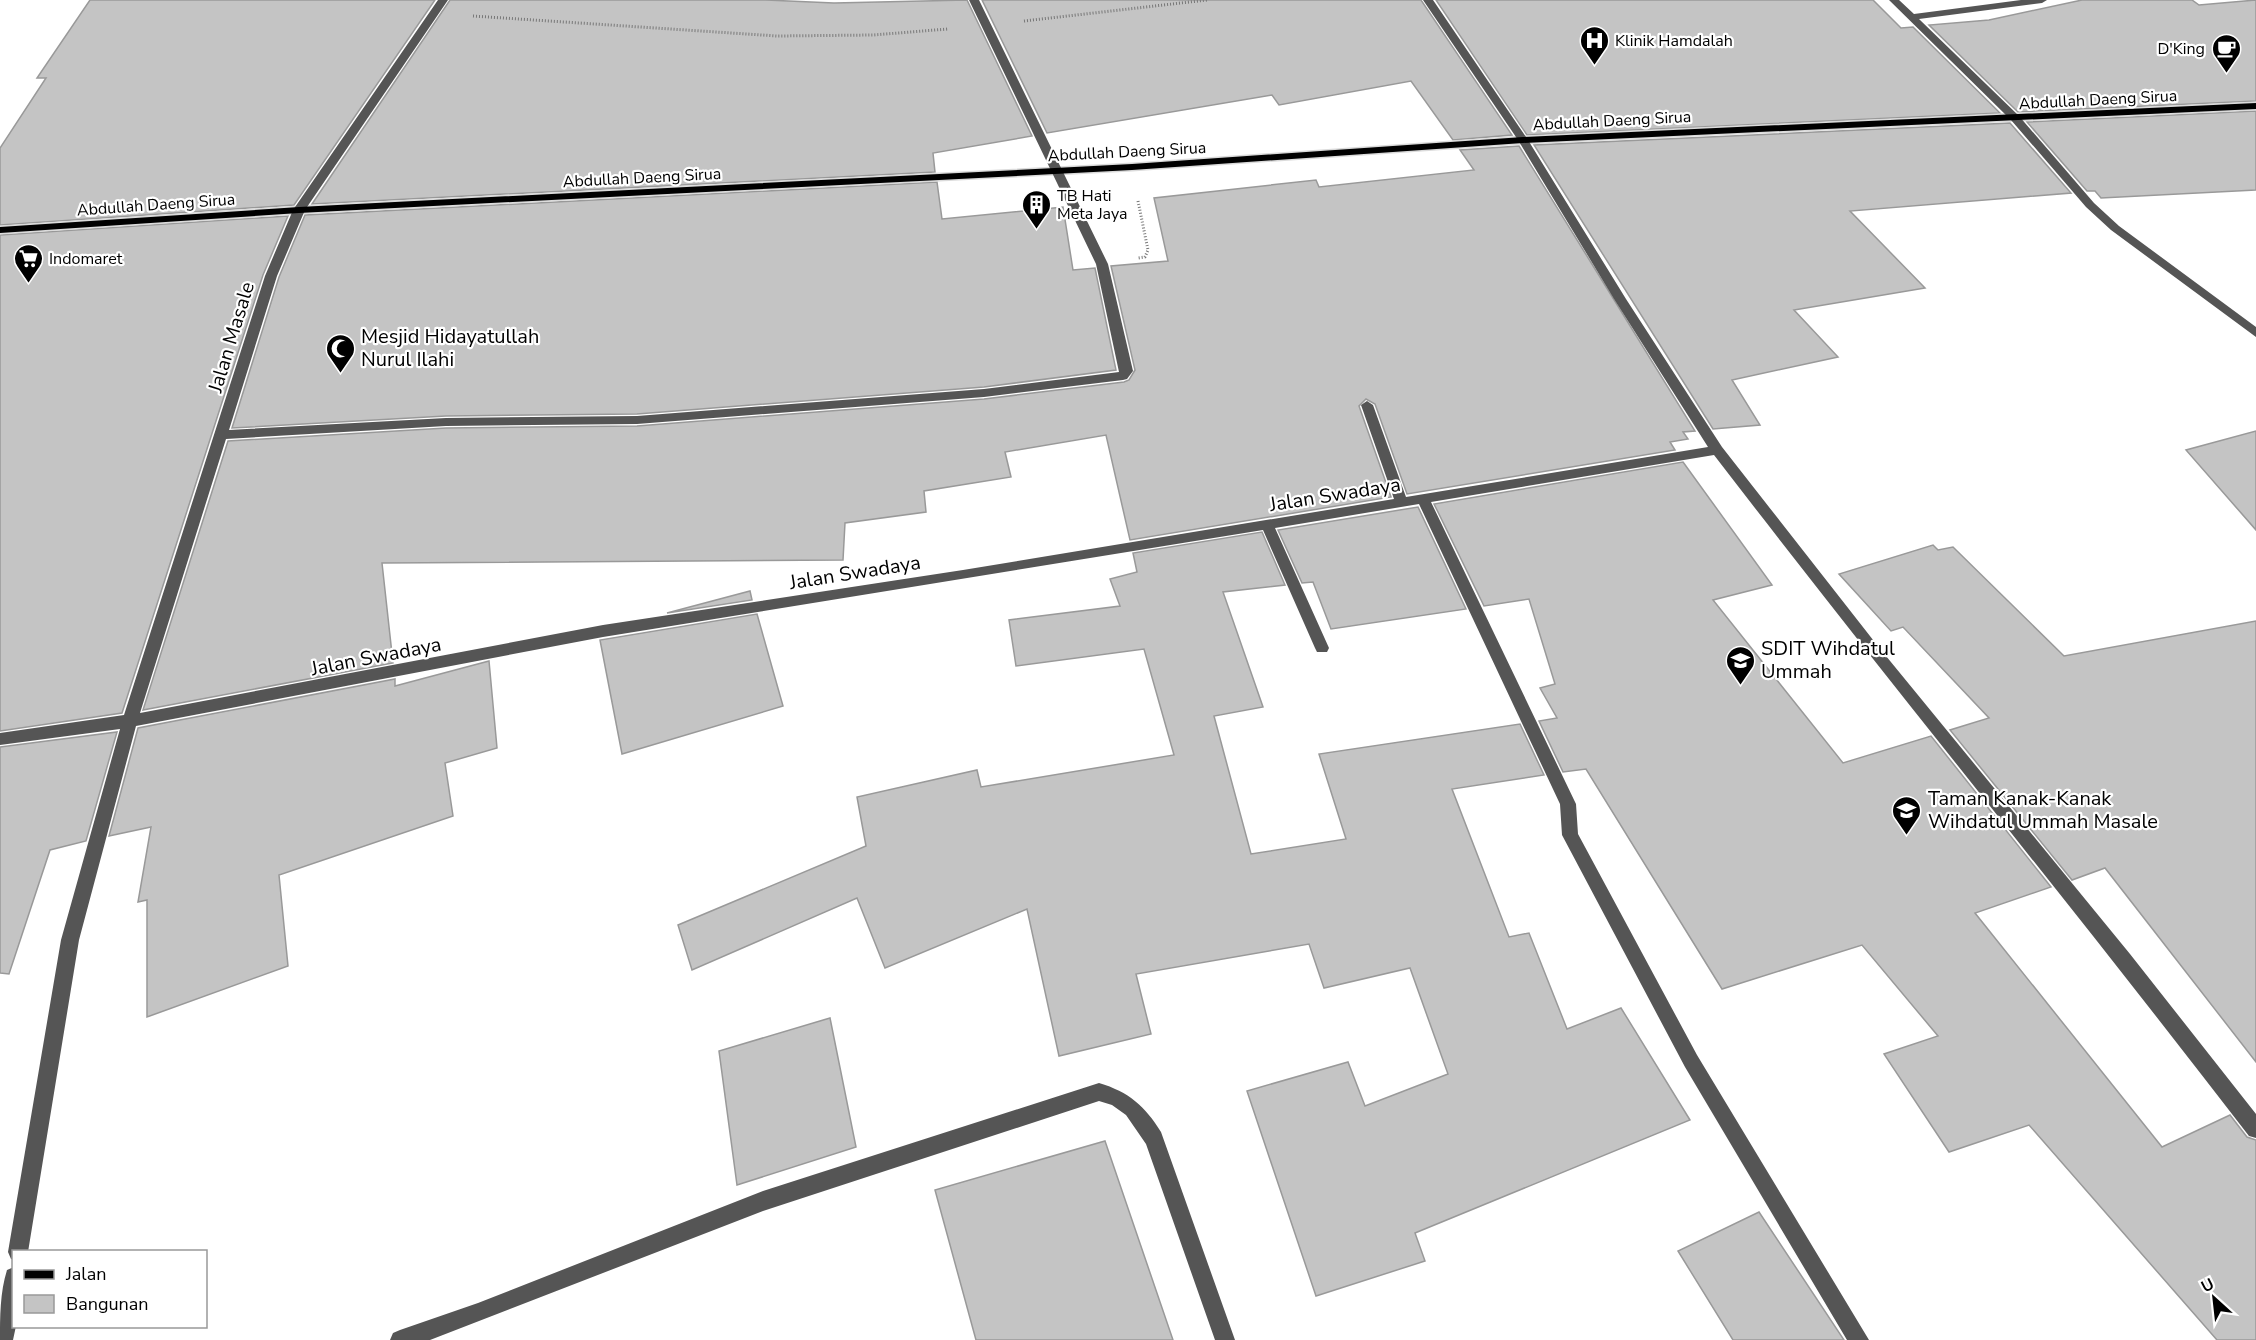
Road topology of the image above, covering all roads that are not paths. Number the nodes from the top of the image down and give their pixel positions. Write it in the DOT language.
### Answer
graph roads {
  1 [pos="443,0"];
  2 [pos="975,0"];
  3 [pos="1428,0"];
  4 [pos="1894,0"];
  5 [pos="2042,0"];
  6 [pos="1911,17"];
  7 [pos="2256,106"];
  8 [pos="2015,118"];
  9 [pos="1523,140"];
  10 [pos="1058,171"];
  11 [pos="299,210"];
  12 [pos="0,230"];
  13 [pos="2256,333"];
  14 [pos="1367,405"];
  15 [pos="221,435"];
  16 [pos="1717,450"];
  17 [pos="1423,500"];
  18 [pos="1402,503"];
  19 [pos="1267,525"];
  20 [pos="1322,648"];
  21 [pos="130,721"];
  22 [pos="0,739"];
  23 [pos="2256,1129"];
  24 [pos="18,1250"];
  25 [pos="12,1288"];
  26 [pos="3,1340"];
  27 [pos="400,1340"];
  28 [pos="1225,1340"];
  29 [pos="1859,1340"];
  1 -- 11 [label="street, Jalan Masale"];
  2 -- 10 [label="street"];
  3 -- 9 [label="street"];
  4 -- 6 [label="street"];
  5 -- 6 [label="street"];
  6 -- 8 [label="street"];
  7 -- 8 [label="main road, Abdullah Daeng Sirua"];
  8 -- 9 [label="main road, Abdullah Daeng Sirua"];
  8 -- 13 [label="street"];
  9 -- 10 [label="main road, Abdullah Daeng Sirua"];
  9 -- 16 [label="street"];
  10 -- 11 [label="main road, Abdullah Daeng Sirua"];
  10 -- 15 [label="street"];
  11 -- 12 [label="main road, Abdullah Daeng Sirua"];
  11 -- 15 [label="street, Jalan Masale"];
  14 -- 18 [label="street"];
  15 -- 21 [label="street, Jalan Masale"];
  16 -- 17 [label="street, Jalan Swadaya"];
  16 -- 23 [label="street"];
  17 -- 18 [label="street, Jalan Swadaya"];
  17 -- 29 [label="street"];
  18 -- 19 [label="street, Jalan Swadaya"];
  19 -- 20 [label="street"];
  19 -- 21 [label="street, Jalan Swadaya"];
  21 -- 22 [label="street, Jalan Swadaya"];
  21 -- 24 [label="street, Jalan Masale"];
  25 -- 26 [label="street"];
  27 -- 28 [label="street"];
}
